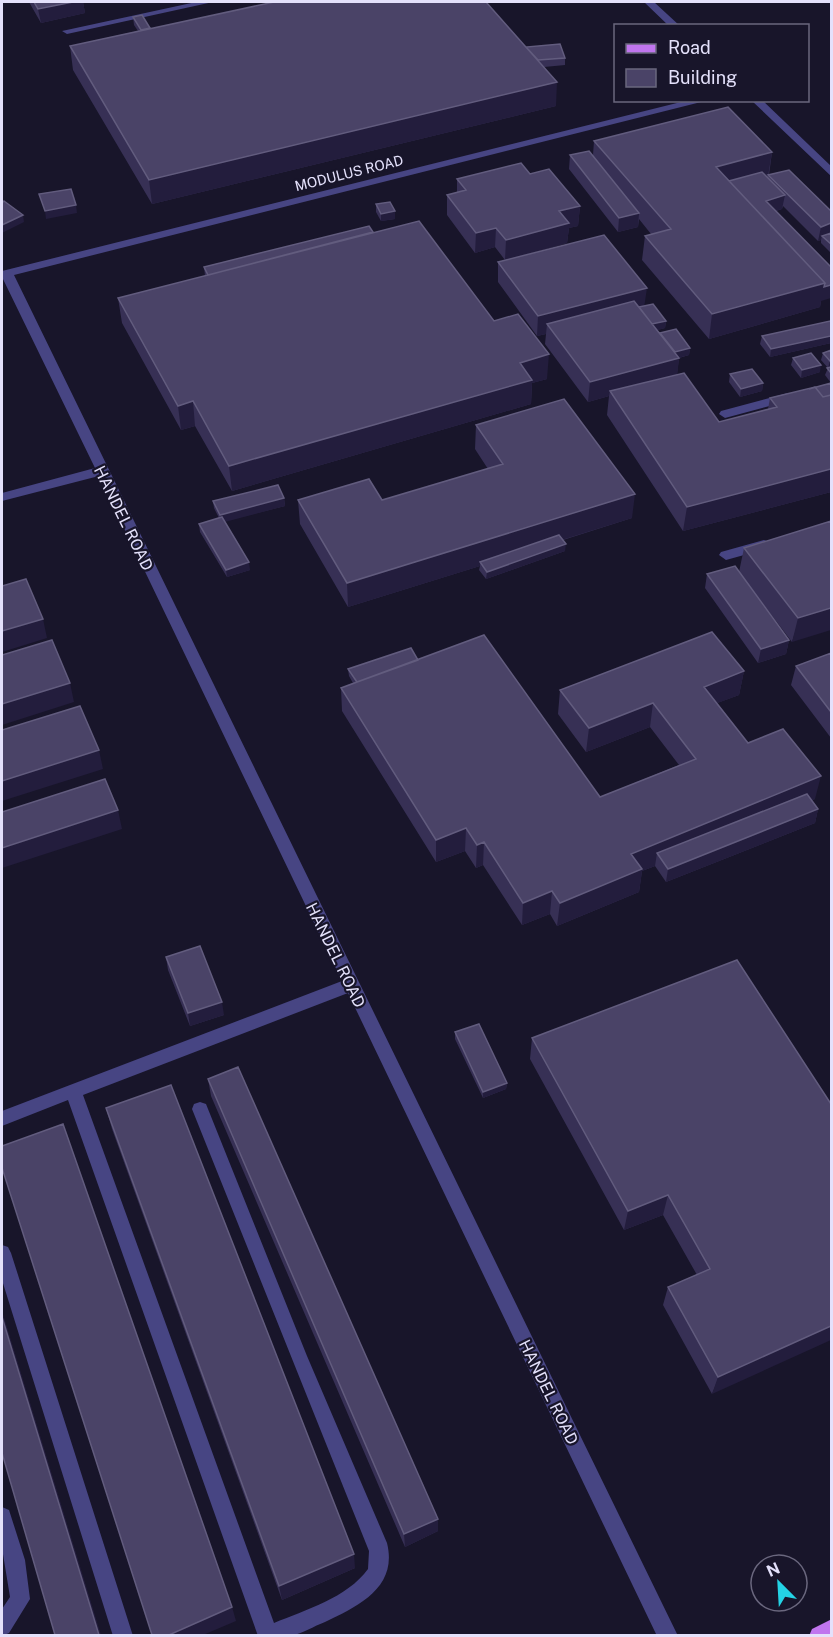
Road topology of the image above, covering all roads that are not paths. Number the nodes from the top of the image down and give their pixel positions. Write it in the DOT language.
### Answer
graph roads {
  1 [pos="208,2"];
  2 [pos="649,2"];
  3 [pos="664,2"];
  4 [pos="673,24"];
  5 [pos="680,24"];
  6 [pos="67,31"];
  7 [pos="696,102"];
  8 [pos="758,102"];
  9 [pos="831,174"];
  10 [pos="4,274"];
  11 [pos="800,394"];
  12 [pos="725,414"];
  13 [pos="102,471"];
  14 [pos="2,497"];
  15 [pos="779,541"];
  16 [pos="726,555"];
  17 [pos="351,985"];
  18 [pos="73,1091"];
  19 [pos="200,1109"];
  20 [pos="2,1118"];
  21 [pos="2,1253"];
  22 [pos="2,1517"];
  23 [pos="2,1626"];
  24 [pos="831,1629"];
  25 [pos="123,1635"];
  26 [pos="668,1635"];
  27 [pos="819,1635"];
  1 -- 6 [label="street"];
  2 -- 4 [label="street"];
  3 -- 5 [label="street"];
  7 -- 10 [label="street, MODULUS ROAD"];
  8 -- 9 [label="street"];
  10 -- 13 [label="street, HANDEL ROAD"];
  11 -- 12 [label="street"];
  13 -- 14 [label="street"];
  13 -- 17 [label="street, HANDEL ROAD"];
  15 -- 16 [label="street"];
  17 -- 18 [label="street"];
  17 -- 26 [label="street, HANDEL ROAD"];
  18 -- 19 [label="street"];
  18 -- 20 [label="street"];
  21 -- 25 [label="street"];
  22 -- 23 [label="street"];
  24 -- 27 [label="main road"];
}
